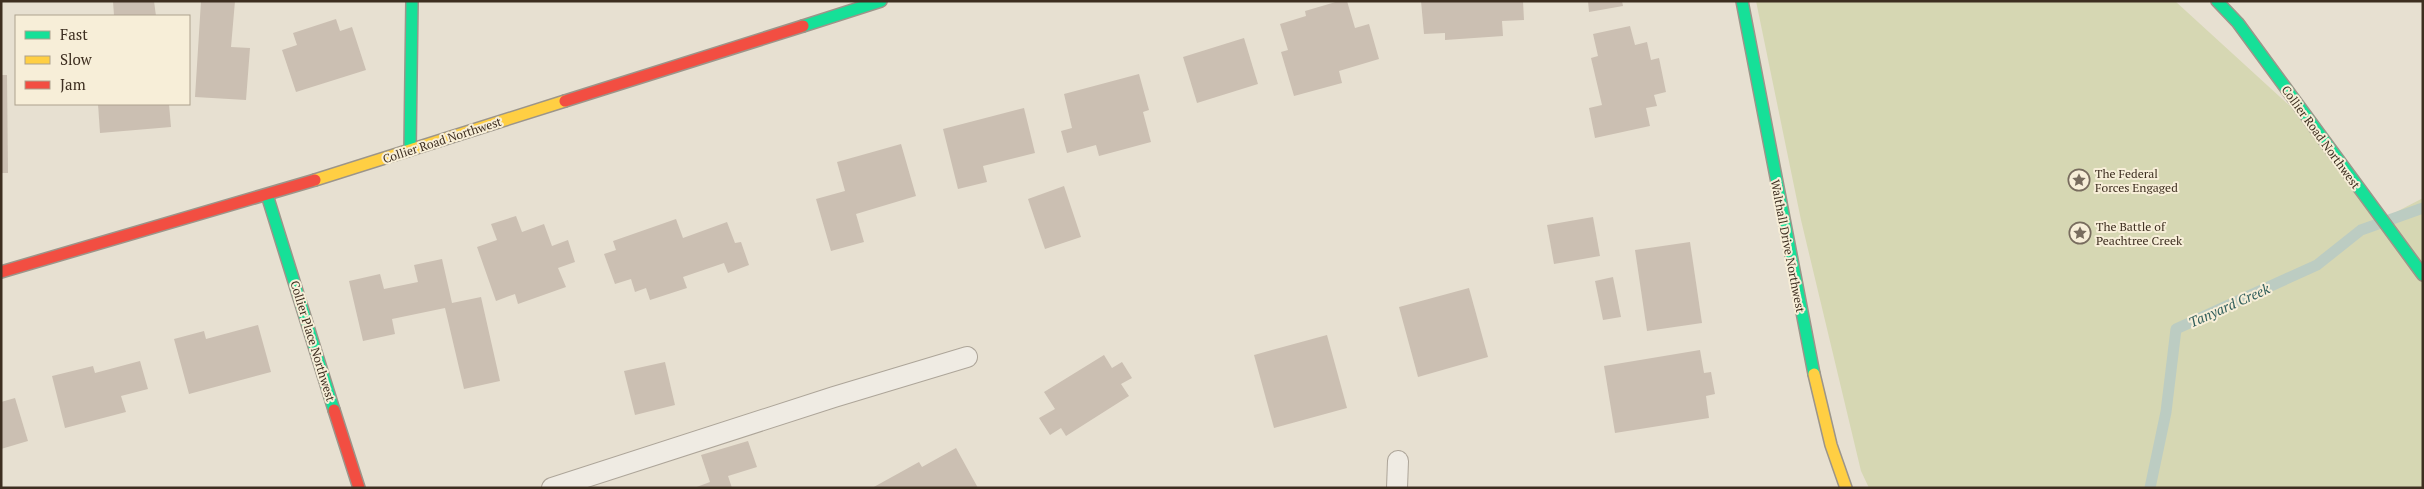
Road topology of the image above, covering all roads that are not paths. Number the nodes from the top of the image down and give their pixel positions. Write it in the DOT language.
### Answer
graph roads {
  1 [pos="412,1"];
  2 [pos="881,1"];
  3 [pos="1742,1"];
  4 [pos="2217,1"];
  5 [pos="410,150"];
  6 [pos="267,195"];
  7 [pos="1,272"];
  8 [pos="2423,275"];
  9 [pos="967,357"];
  10 [pos="1398,461"];
  11 [pos="359,488"];
  12 [pos="552,488"];
  13 [pos="1397,488"];
  14 [pos="1846,488"];
  1 -- 5 [label="street"];
  2 -- 5 [label="street, Collier Road Northwest"];
  3 -- 14 [label="street, Walthall Drive Northwest"];
  4 -- 8 [label="street, Collier Road Northwest"];
  5 -- 6 [label="street, Collier Road Northwest"];
  6 -- 7 [label="street, Collier Road Northwest"];
  6 -- 11 [label="street, Collier Place Northwest"];
  9 -- 12 [label="lane"];
  10 -- 13 [label="lane"];
}
